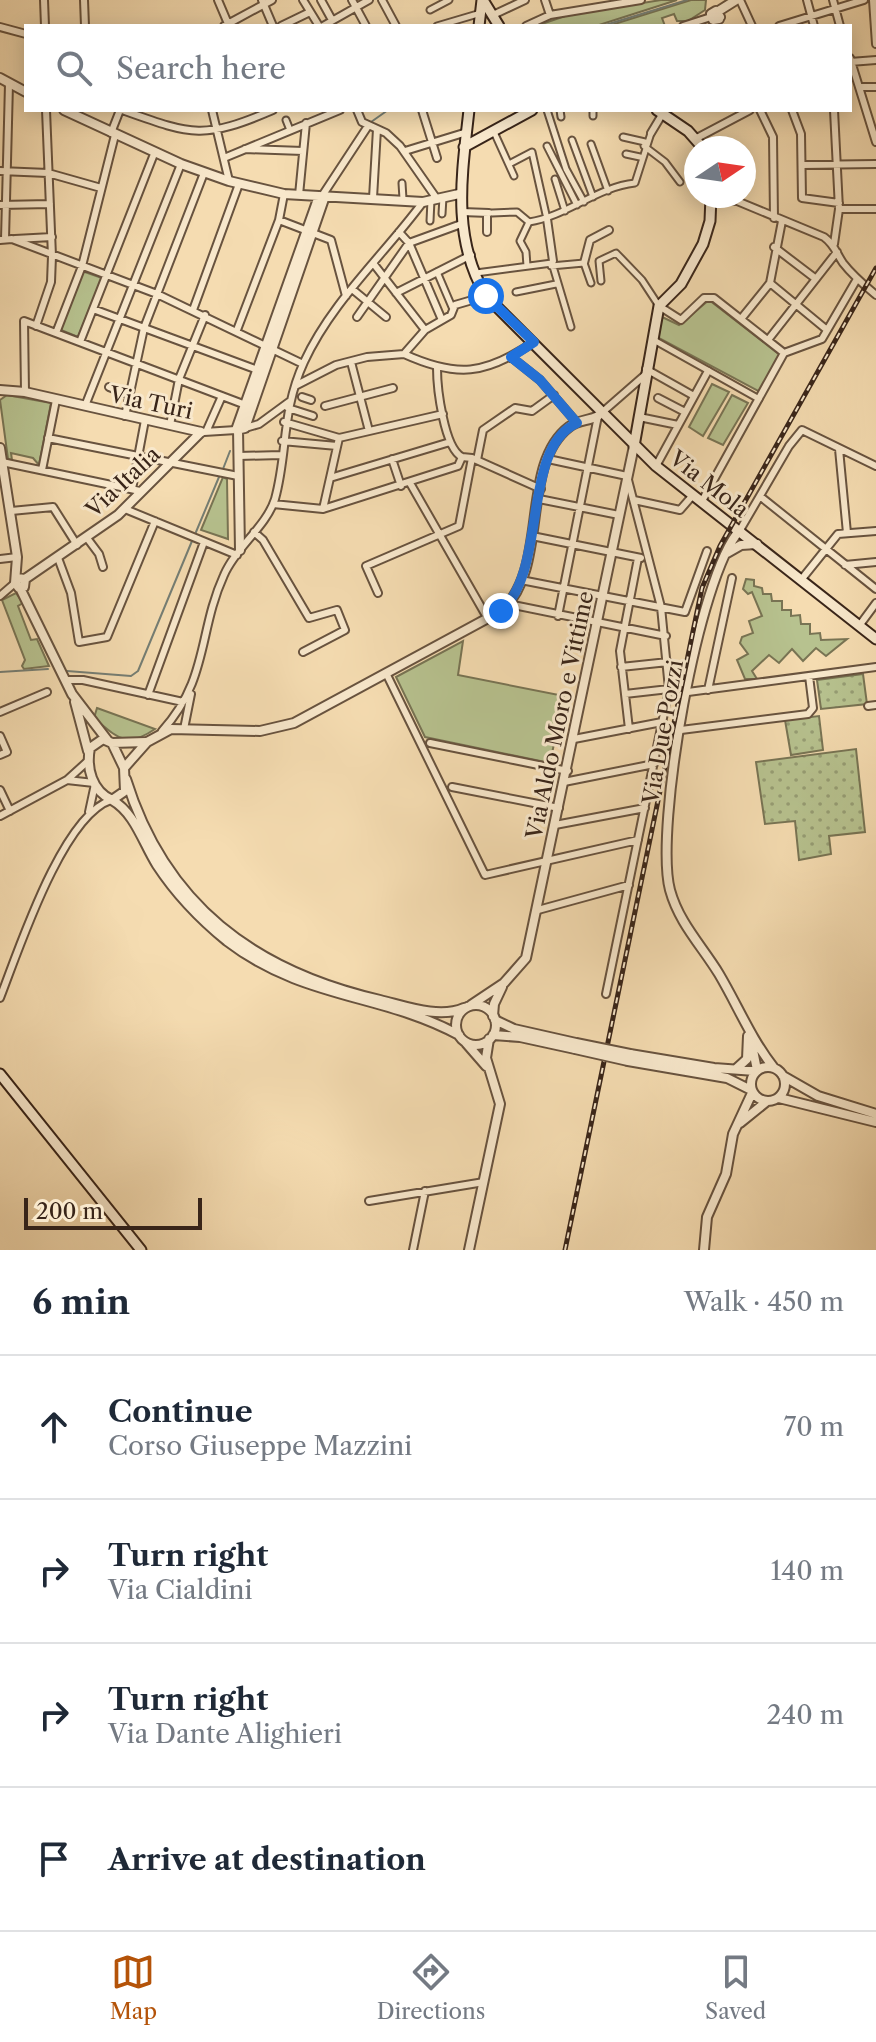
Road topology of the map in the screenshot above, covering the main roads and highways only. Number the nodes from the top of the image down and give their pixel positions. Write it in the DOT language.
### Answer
graph roads {
  1 [pos="483,0"];
  2 [pos="479,24"];
  3 [pos="498,24"];
  4 [pos="469,112"];
  5 [pos="522,112"];
  6 [pos="662,112"];
  7 [pos="691,136"];
  8 [pos="464,147"];
  9 [pos="711,208"];
  10 [pos="634,446"];
  11 [pos="876,639"];
  12 [pos="0,1074"];
  13 [pos="141,1250"];
  1 -- 2 [label="main road"];
  1 -- 3 [label="main road"];
  4 -- 8 [label="main road"];
  5 -- 8 [label="main road"];
  6 -- 7 [label="main road"];
  8 -- 10 [label="main road, Via Mola"];
  9 -- 10 [label="main road"];
  10 -- 11 [label="main road, Via Mola"];
  12 -- 13 [label="main road"];
}
